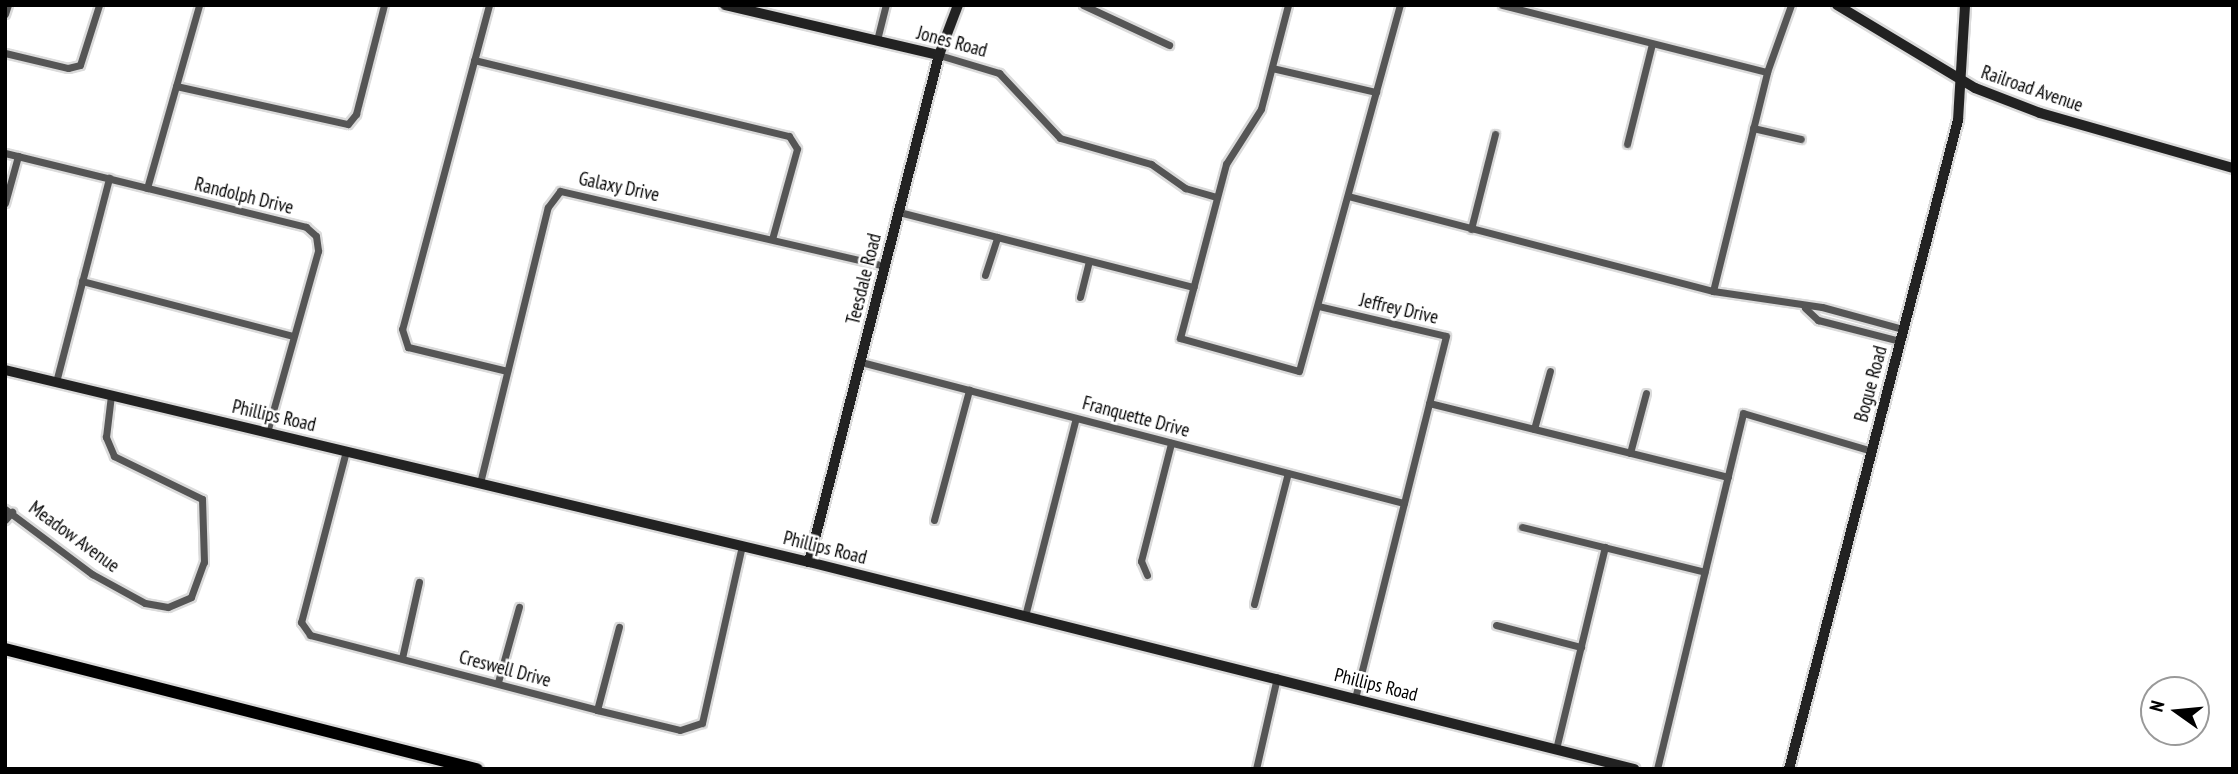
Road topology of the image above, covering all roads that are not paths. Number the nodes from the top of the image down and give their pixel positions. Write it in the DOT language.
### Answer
graph roads {
  1 [pos="8,5"];
  2 [pos="99,5"];
  3 [pos="199,5"];
  4 [pos="384,5"];
  5 [pos="489,5"];
  6 [pos="725,5"];
  7 [pos="886,5"];
  8 [pos="958,5"];
  9 [pos="1083,5"];
  10 [pos="1288,5"];
  11 [pos="1400,5"];
  12 [pos="1502,5"];
  13 [pos="1791,5"];
  14 [pos="1837,5"];
  15 [pos="1965,5"];
  16 [pos="5,14"];
  17 [pos="877,40"];
  18 [pos="1652,44"];
  19 [pos="1169,46"];
  20 [pos="5,52"];
  21 [pos="939,55"];
  22 [pos="474,60"];
  23 [pos="1272,68"];
  24 [pos="1768,72"];
  25 [pos="1964,83"];
  26 [pos="176,86"];
  27 [pos="1376,92"];
  28 [pos="1753,128"];
  29 [pos="1495,134"];
  30 [pos="1801,139"];
  31 [pos="1627,144"];
  32 [pos="5,153"];
  33 [pos="18,156"];
  34 [pos="2233,169"];
  35 [pos="109,178"];
  36 [pos="147,188"];
  37 [pos="1348,196"];
  38 [pos="1217,197"];
  39 [pos="5,203"];
  40 [pos="899,212"];
  41 [pos="1471,229"];
  42 [pos="996,237"];
  43 [pos="772,239"];
  44 [pos="1089,261"];
  45 [pos="885,266"];
  46 [pos="985,275"];
  47 [pos="82,281"];
  48 [pos="1194,287"];
  49 [pos="1713,291"];
  50 [pos="1080,297"];
  51 [pos="1318,306"];
  52 [pos="1805,308"];
  53 [pos="1903,329"];
  54 [pos="293,336"];
  55 [pos="1900,341"];
  56 [pos="860,362"];
  57 [pos="5,370"];
  58 [pos="508,371"];
  59 [pos="1550,371"];
  60 [pos="56,382"];
  61 [pos="969,390"];
  62 [pos="1646,393"];
  63 [pos="111,395"];
  64 [pos="1429,403"];
  65 [pos="1076,418"];
  66 [pos="1535,429"];
  67 [pos="267,432"];
  68 [pos="1171,443"];
  69 [pos="1872,450"];
  70 [pos="346,451"];
  71 [pos="1630,453"];
  72 [pos="1288,473"];
  73 [pos="1728,477"];
  74 [pos="480,483"];
  75 [pos="1404,503"];
  76 [pos="9,510"];
  77 [pos="5,520"];
  78 [pos="934,520"];
  79 [pos="1522,527"];
  80 [pos="742,546"];
  81 [pos="1605,547"];
  82 [pos="809,562"];
  83 [pos="1705,572"];
  84 [pos="1147,575"];
  85 [pos="419,582"];
  86 [pos="1254,604"];
  87 [pos="519,607"];
  88 [pos="1025,616"];
  89 [pos="1496,625"];
  90 [pos="619,627"];
  91 [pos="1581,647"];
  92 [pos="5,649"];
  93 [pos="402,658"];
  94 [pos="1277,677"];
  95 [pos="498,682"];
  96 [pos="1355,698"];
  97 [pos="597,710"];
  98 [pos="1556,749"];
  99 [pos="477,769"];
  100 [pos="1256,769"];
  101 [pos="1634,769"];
  102 [pos="1657,769"];
  103 [pos="1788,769"];
  1 -- 16 [label="street"];
  2 -- 20 [label="street"];
  3 -- 26 [label="street"];
  4 -- 26 [label="street"];
  5 -- 22 [label="street"];
  6 -- 17 [label="street, Jones Road"];
  7 -- 17 [label="street"];
  8 -- 21 [label="street, Teesdale Road"];
  9 -- 19 [label="street"];
  10 -- 23 [label="street"];
  11 -- 27 [label="street"];
  12 -- 18 [label="street"];
  13 -- 24 [label="street"];
  14 -- 25 [label="street, Railroad Avenue"];
  15 -- 25 [label="street, Bogue Road"];
  17 -- 21 [label="street, Jones Road"];
  18 -- 24 [label="street"];
  18 -- 31 [label="street"];
  21 -- 38 [label="street, Jones Road"];
  21 -- 40 [label="street, Teesdale Road"];
  22 -- 43 [label="street"];
  22 -- 58 [label="street"];
  23 -- 27 [label="street"];
  23 -- 38 [label="street"];
  24 -- 28 [label="street"];
  25 -- 34 [label="street, Railroad Avenue"];
  25 -- 53 [label="street, Bogue Road"];
  26 -- 36 [label="street"];
  27 -- 37 [label="street"];
  28 -- 30 [label="street"];
  28 -- 49 [label="street"];
  29 -- 41 [label="street"];
  32 -- 33 [label="street, Randolph Drive"];
  33 -- 35 [label="street, Randolph Drive"];
  33 -- 39 [label="street"];
  35 -- 36 [label="street, Randolph Drive"];
  35 -- 47 [label="street"];
  36 -- 54 [label="street, Randolph Drive"];
  37 -- 41 [label="street"];
  37 -- 51 [label="street"];
  38 -- 48 [label="street"];
  40 -- 42 [label="street"];
  40 -- 45 [label="street, Teesdale Road"];
  41 -- 49 [label="street"];
  42 -- 44 [label="street"];
  42 -- 46 [label="street"];
  43 -- 45 [label="street, Galaxy Drive"];
  43 -- 58 [label="street, Galaxy Drive"];
  44 -- 48 [label="street"];
  44 -- 50 [label="street"];
  45 -- 56 [label="street, Teesdale Road"];
  47 -- 54 [label="street"];
  47 -- 60 [label="street"];
  48 -- 51 [label="street"];
  49 -- 52 [label="street"];
  51 -- 64 [label="street, Jeffrey Drive"];
  52 -- 53 [label="street"];
  52 -- 55 [label="street"];
  53 -- 55 [label="street, Bogue Road"];
  54 -- 67 [label="street, Randolph Drive"];
  55 -- 69 [label="street, Bogue Road"];
  56 -- 61 [label="street, Franquette Drive"];
  56 -- 82 [label="street, Teesdale Road"];
  57 -- 60 [label="street, Phillips Road"];
  58 -- 74 [label="street, Galaxy Drive"];
  59 -- 66 [label="street"];
  60 -- 63 [label="street, Phillips Road"];
  61 -- 65 [label="street, Franquette Drive"];
  61 -- 78 [label="street"];
  62 -- 71 [label="street"];
  63 -- 67 [label="street, Phillips Road"];
  63 -- 76 [label="street, Meadow Avenue"];
  64 -- 66 [label="street"];
  64 -- 75 [label="street"];
  65 -- 68 [label="street, Franquette Drive"];
  65 -- 88 [label="street"];
  66 -- 71 [label="street"];
  67 -- 70 [label="street, Phillips Road"];
  68 -- 72 [label="street, Franquette Drive"];
  68 -- 84 [label="street"];
  69 -- 73 [label="street"];
  69 -- 103 [label="street, Bogue Road"];
  70 -- 74 [label="street, Phillips Road"];
  70 -- 93 [label="street, Creswell Drive"];
  71 -- 73 [label="street"];
  72 -- 75 [label="street, Franquette Drive"];
  72 -- 86 [label="street"];
  73 -- 83 [label="street"];
  74 -- 80 [label="street, Phillips Road"];
  75 -- 96 [label="street"];
  76 -- 77 [label="street"];
  79 -- 81 [label="street"];
  80 -- 82 [label="street, Phillips Road"];
  80 -- 97 [label="street, Creswell Drive"];
  81 -- 83 [label="street"];
  81 -- 91 [label="street"];
  82 -- 88 [label="street, Phillips Road"];
  83 -- 102 [label="street"];
  85 -- 93 [label="street"];
  87 -- 95 [label="street"];
  88 -- 94 [label="street, Phillips Road"];
  89 -- 91 [label="street"];
  90 -- 97 [label="street"];
  91 -- 98 [label="street"];
  92 -- 99 [label="highway"];
  93 -- 95 [label="street, Creswell Drive"];
  94 -- 96 [label="street, Phillips Road"];
  94 -- 100 [label="street"];
  95 -- 97 [label="street, Creswell Drive"];
  96 -- 98 [label="street, Phillips Road"];
  98 -- 101 [label="street, Phillips Road"];
}
